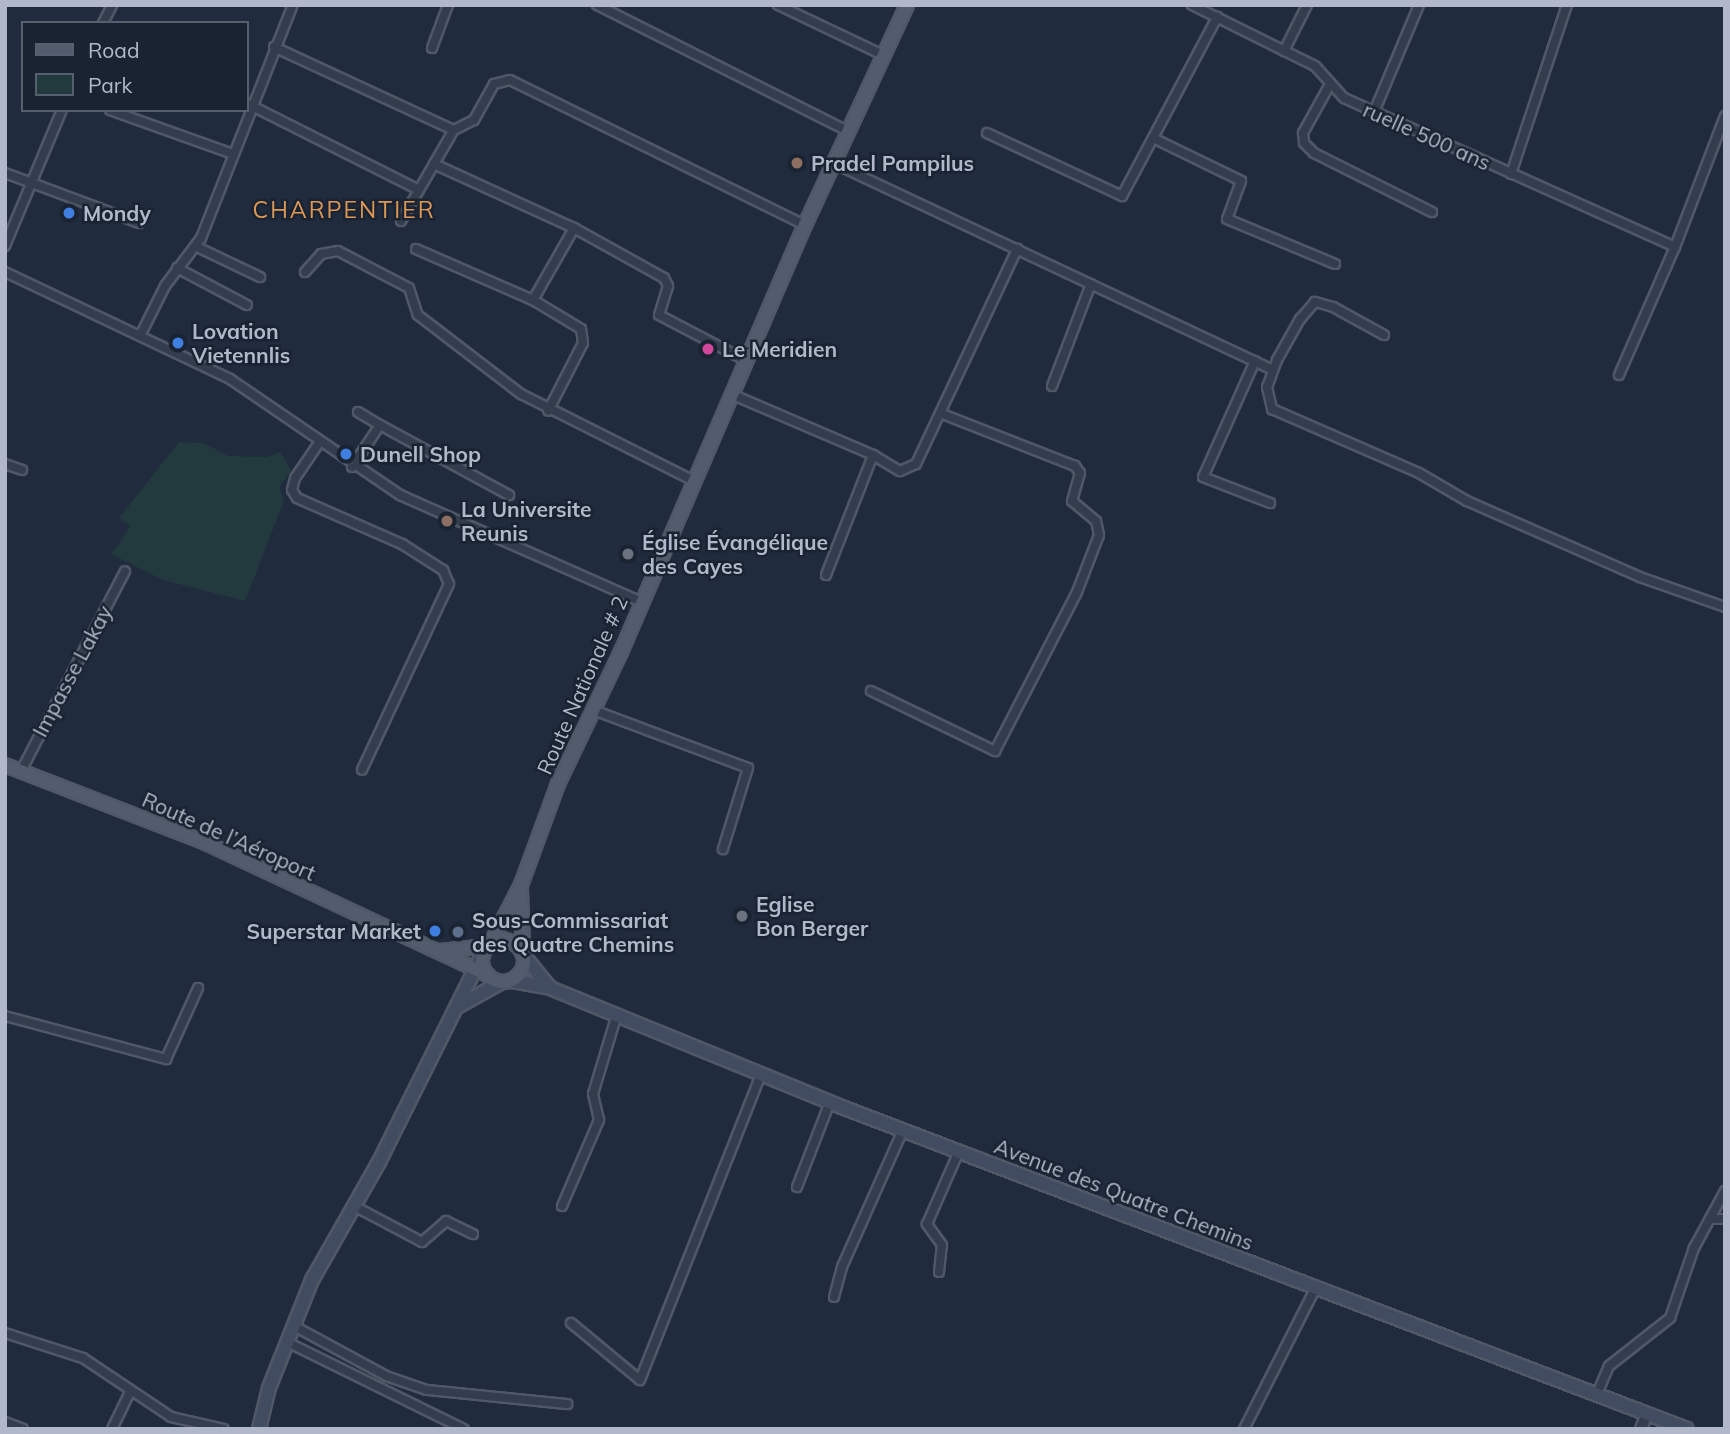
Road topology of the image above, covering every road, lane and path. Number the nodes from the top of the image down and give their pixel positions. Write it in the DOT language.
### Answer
graph roads {
  1 [pos="112,5"];
  2 [pos="293,5"];
  3 [pos="448,5"];
  4 [pos="597,5"];
  5 [pos="778,5"];
  6 [pos="907,5"];
  7 [pos="1192,5"];
  8 [pos="1307,5"];
  9 [pos="1419,5"];
  10 [pos="1567,5"];
  11 [pos="1217,18"];
  12 [pos="104,21"];
  13 [pos="274,47"];
  14 [pos="432,48"];
  15 [pos="1284,51"];
  16 [pos="883,55"];
  17 [pos="1329,86"];
  18 [pos="250,105"];
  19 [pos="248,111"];
  20 [pos="61,112"];
  21 [pos="116,112"];
  22 [pos="248,112"];
  23 [pos="1374,112"];
  24 [pos="1725,116"];
  25 [pos="454,130"];
  26 [pos="848,131"];
  27 [pos="986,133"];
  28 [pos="1153,138"];
  29 [pos="233,154"];
  30 [pos="833,163"];
  31 [pos="434,164"];
  32 [pos="5,173"];
  33 [pos="1511,174"];
  34 [pos="32,183"];
  35 [pos="419,190"];
  36 [pos="1432,212"];
  37 [pos="401,221"];
  38 [pos="139,223"];
  39 [pos="805,225"];
  40 [pos="573,228"];
  41 [pos="5,246"];
  42 [pos="197,247"];
  43 [pos="1675,247"];
  44 [pos="416,249"];
  45 [pos="1017,249"];
  46 [pos="1335,264"];
  47 [pos="177,268"];
  48 [pos="5,272"];
  49 [pos="306,272"];
  50 [pos="260,277"];
  51 [pos="1091,284"];
  52 [pos="533,300"];
  53 [pos="247,305"];
  54 [pos="141,334"];
  55 [pos="1384,335"];
  56 [pos="745,360"];
  57 [pos="1255,361"];
  58 [pos="1273,370"];
  59 [pos="1619,375"];
  60 [pos="1052,386"];
  61 [pos="731,394"];
  62 [pos="548,411"];
  63 [pos="358,412"];
  64 [pos="940,414"];
  65 [pos="380,425"];
  66 [pos="319,443"];
  67 [pos="873,456"];
  68 [pos="5,464"];
  69 [pos="352,467"];
  70 [pos="22,470"];
  71 [pos="694,481"];
  72 [pos="509,495"];
  73 [pos="1270,503"];
  74 [pos="125,571"];
  75 [pos="826,575"];
  76 [pos="640,601"];
  77 [pos="1725,607"];
  78 [pos="871,691"];
  79 [pos="593,710"];
  80 [pos="5,765"];
  81 [pos="362,770"];
  82 [pos="21,771"];
  83 [pos="723,849"];
  84 [pos="521,885"];
  85 [pos="488,947"];
  86 [pos="433,950"];
  87 [pos="523,953"];
  88 [pos="474,969"];
  89 [pos="488,975"];
  90 [pos="507,981"];
  91 [pos="198,988"];
  92 [pos="550,988"];
  93 [pos="454,1009"];
  94 [pos="617,1014"];
  95 [pos="5,1016"];
  96 [pos="761,1074"];
  97 [pos="830,1102"];
  98 [pos="903,1130"];
  99 [pos="959,1151"];
  100 [pos="797,1187"];
  101 [pos="1725,1191"];
  102 [pos="354,1206"];
  103 [pos="562,1206"];
  104 [pos="1710,1219"];
  105 [pos="1725,1219"];
  106 [pos="472,1234"];
  107 [pos="939,1272"];
  108 [pos="1316,1287"];
  109 [pos="834,1297"];
  110 [pos="571,1323"];
  111 [pos="294,1326"];
  112 [pos="5,1333"];
  113 [pos="287,1342"];
  114 [pos="131,1390"];
  115 [pos="1597,1394"];
  116 [pos="567,1404"];
  117 [pos="1647,1413"];
  118 [pos="5,1422"];
  119 [pos="200,1426"];
  120 [pos="23,1429"];
  121 [pos="112,1429"];
  122 [pos="224,1429"];
  123 [pos="259,1429"];
  124 [pos="464,1429"];
  125 [pos="1244,1429"];
  126 [pos="1640,1429"];
  127 [pos="1687,1429"];
  1 -- 12 [label="street"];
  2 -- 13 [label="street"];
  3 -- 14 [label="street"];
  4 -- 26 [label="street"];
  5 -- 16 [label="street"];
  6 -- 16 [label="main road, Route Nationale # 2"];
  7 -- 11 [label="street, ruelle 500 ans"];
  8 -- 15 [label="street"];
  9 -- 23 [label="street"];
  10 -- 33 [label="street"];
  11 -- 15 [label="street, ruelle 500 ans"];
  11 -- 28 [label="street"];
  13 -- 18 [label="street"];
  13 -- 25 [label="street"];
  15 -- 17 [label="street, ruelle 500 ans"];
  16 -- 26 [label="main road, Route Nationale # 2"];
  17 -- 23 [label="street, ruelle 500 ans"];
  17 -- 36 [label="street"];
  18 -- 19 [label="street"];
  18 -- 35 [label="street"];
  20 -- 34 [label="street"];
  21 -- 29 [label="street"];
  22 -- 29 [label="street"];
  23 -- 33 [label="street, ruelle 500 ans"];
  24 -- 43 [label="street"];
  25 -- 31 [label="street"];
  25 -- 39 [label="street"];
  26 -- 30 [label="main road, Route Nationale # 2"];
  27 -- 28 [label="street"];
  28 -- 46 [label="street"];
  29 -- 42 [label="street"];
  30 -- 39 [label="main road, Route Nationale # 2"];
  30 -- 45 [label="street"];
  31 -- 35 [label="street"];
  31 -- 40 [label="street"];
  32 -- 34 [label="street"];
  33 -- 43 [label="street, ruelle 500 ans"];
  34 -- 38 [label="street"];
  34 -- 41 [label="street"];
  35 -- 37 [label="street"];
  39 -- 56 [label="main road, Route Nationale # 2"];
  40 -- 52 [label="street"];
  40 -- 56 [label="street"];
  42 -- 47 [label="street"];
  42 -- 50 [label="street"];
  43 -- 59 [label="street"];
  44 -- 52 [label="street"];
  45 -- 51 [label="street"];
  45 -- 64 [label="street"];
  47 -- 53 [label="street"];
  47 -- 54 [label="street"];
  48 -- 54 [label="street"];
  49 -- 62 [label="street"];
  51 -- 57 [label="street"];
  51 -- 60 [label="street"];
  52 -- 62 [label="street"];
  54 -- 66 [label="street"];
  55 -- 58 [label="street"];
  56 -- 61 [label="main road, Route Nationale # 2"];
  57 -- 58 [label="street"];
  57 -- 73 [label="street"];
  58 -- 77 [label="street"];
  61 -- 67 [label="street"];
  61 -- 71 [label="main road, Route Nationale # 2"];
  62 -- 71 [label="street"];
  63 -- 65 [label="street"];
  64 -- 67 [label="street"];
  64 -- 78 [label="street"];
  65 -- 69 [label="street"];
  65 -- 72 [label="street"];
  66 -- 69 [label="street"];
  66 -- 81 [label="street"];
  67 -- 75 [label="street"];
  68 -- 70 [label="street"];
  69 -- 76 [label="street"];
  71 -- 76 [label="main road, Route Nationale # 2"];
  74 -- 82 [label="street, Impasse Lakay"];
  76 -- 79 [label="main road, Route Nationale # 2"];
  79 -- 83 [label="street"];
  79 -- 84 [label="main road, Route Nationale # 2"];
  80 -- 82 [label="main road, Route de l’Aéroport"];
  82 -- 86 [label="main road, Route de l’Aéroport"];
  84 -- 85 [label="main road, Route Nationale # 2"];
  84 -- 87 [label="main road, Route Nationale # 2"];
  85 -- 86 [label="main road, Route de l’Aéroport"];
  85 -- 87 [label="main road"];
  85 -- 88 [label="main road"];
  85 -- 89 [label="main road"];
  86 -- 88 [label="main road, Route de l’Aéroport"];
  87 -- 90 [label="main road"];
  87 -- 92 [label="main road, Avenue des Quatre Chemins"];
  88 -- 89 [label="main road, Route de l’Aéroport"];
  88 -- 93 [label="main road"];
  89 -- 90 [label="main road"];
  90 -- 92 [label="main road, Avenue des Quatre Chemins"];
  90 -- 93 [label="main road"];
  91 -- 95 [label="street"];
  92 -- 94 [label="main road, Avenue des Quatre Chemins"];
  93 -- 102 [label="main road"];
  94 -- 96 [label="main road, Avenue des Quatre Chemins"];
  94 -- 103 [label="street"];
  96 -- 97 [label="main road, Avenue des Quatre Chemins"];
  96 -- 110 [label="street"];
  97 -- 98 [label="main road, Avenue des Quatre Chemins"];
  97 -- 100 [label="street"];
  98 -- 99 [label="main road, Avenue des Quatre Chemins"];
  98 -- 109 [label="street"];
  99 -- 107 [label="street"];
  99 -- 108 [label="main road, Avenue des Quatre Chemins"];
  101 -- 104 [label="street"];
  102 -- 106 [label="street"];
  102 -- 111 [label="main road"];
  104 -- 105 [label="street"];
  104 -- 115 [label="street"];
  108 -- 115 [label="main road, Avenue des Quatre Chemins"];
  108 -- 125 [label="street"];
  111 -- 113 [label="main road"];
  111 -- 116 [label="street"];
  112 -- 114 [label="street"];
  113 -- 123 [label="main road"];
  113 -- 124 [label="street"];
  114 -- 119 [label="street"];
  114 -- 121 [label="street"];
  115 -- 117 [label="main road, Avenue des Quatre Chemins"];
  117 -- 126 [label="street"];
  117 -- 127 [label="main road, Avenue des Quatre Chemins"];
  118 -- 120 [label="street"];
  119 -- 122 [label="street"];
}
